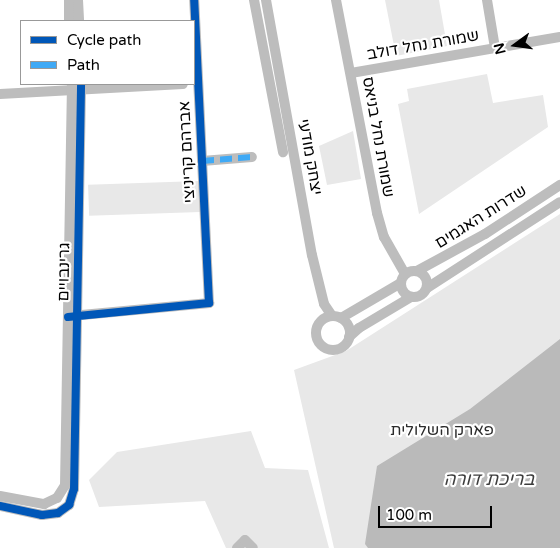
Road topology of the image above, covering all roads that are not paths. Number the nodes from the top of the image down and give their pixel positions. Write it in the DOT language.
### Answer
graph roads {
  1 [pos="69,0"];
  2 [pos="78,0"];
  3 [pos="194,0"];
  4 [pos="254,0"];
  5 [pos="266,0"];
  6 [pos="336,0"];
  7 [pos="487,0"];
  8 [pos="70,20"];
  9 [pos="79,20"];
  10 [pos="194,20"];
  11 [pos="560,37"];
  12 [pos="195,41"];
  13 [pos="495,48"];
  14 [pos="263,52"];
  15 [pos="277,61"];
  16 [pos="351,73"];
  17 [pos="196,82"];
  18 [pos="147,85"];
  19 [pos="76,87"];
  20 [pos="0,94"];
  21 [pos="283,152"];
  22 [pos="252,157"];
  23 [pos="202,160"];
  24 [pos="560,186"];
  25 [pos="560,202"];
  26 [pos="417,271"];
  27 [pos="403,278"];
  28 [pos="427,288"];
  29 [pos="411,297"];
  30 [pos="72,316"];
  31 [pos="337,317"];
  32 [pos="349,337"];
  33 [pos="0,496"];
  34 [pos="0,506"];
  35 [pos="237,548"];
  36 [pos="253,548"];
  1 -- 8 [label="street"];
  2 -- 9 [label="street"];
  3 -- 10 [label="street, אברהם קריניצי"];
  4 -- 14 [label="street, יצחק מודעי"];
  5 -- 15 [label="street, יצחק מודעי"];
  6 -- 16 [label="street, שמורת נחל בניאס"];
  7 -- 13 [label="street"];
  11 -- 13 [label="street, שמורת נחל דולב"];
  12 -- 17 [label="street, אברהם קריניצי"];
  13 -- 16 [label="street, שמורת נחל דולב"];
  14 -- 15 [label="street"];
  14 -- 21 [label="street, יצחק מודעי"];
  15 -- 31 [label="street, יצחק מודעי"];
  16 -- 27 [label="street, שמורת נחל בניאס"];
  17 -- 23 [label="street, אברהם קריניצי"];
  18 -- 19 [label="street"];
  19 -- 20 [label="street"];
  19 -- 30 [label="street, גרינבויים"];
  22 -- 23 [label="street"];
  23 -- 30 [label="street, אברהם קריניצי"];
  24 -- 26 [label="street, שדרות האגמים"];
  25 -- 28 [label="street, שדרות האגמים"];
  26 -- 27 [label="street"];
  26 -- 28 [label="street"];
  27 -- 29 [label="street"];
  27 -- 31 [label="street"];
  28 -- 29 [label="street"];
  29 -- 32 [label="street"];
  30 -- 33 [label="street, גרינבויים"];
  30 -- 34 [label="street, גרינבויים"];
  31 -- 32 [label="street"];
  31 -- 32 [label="street"];
  35 -- 36 [label="street"];
}
